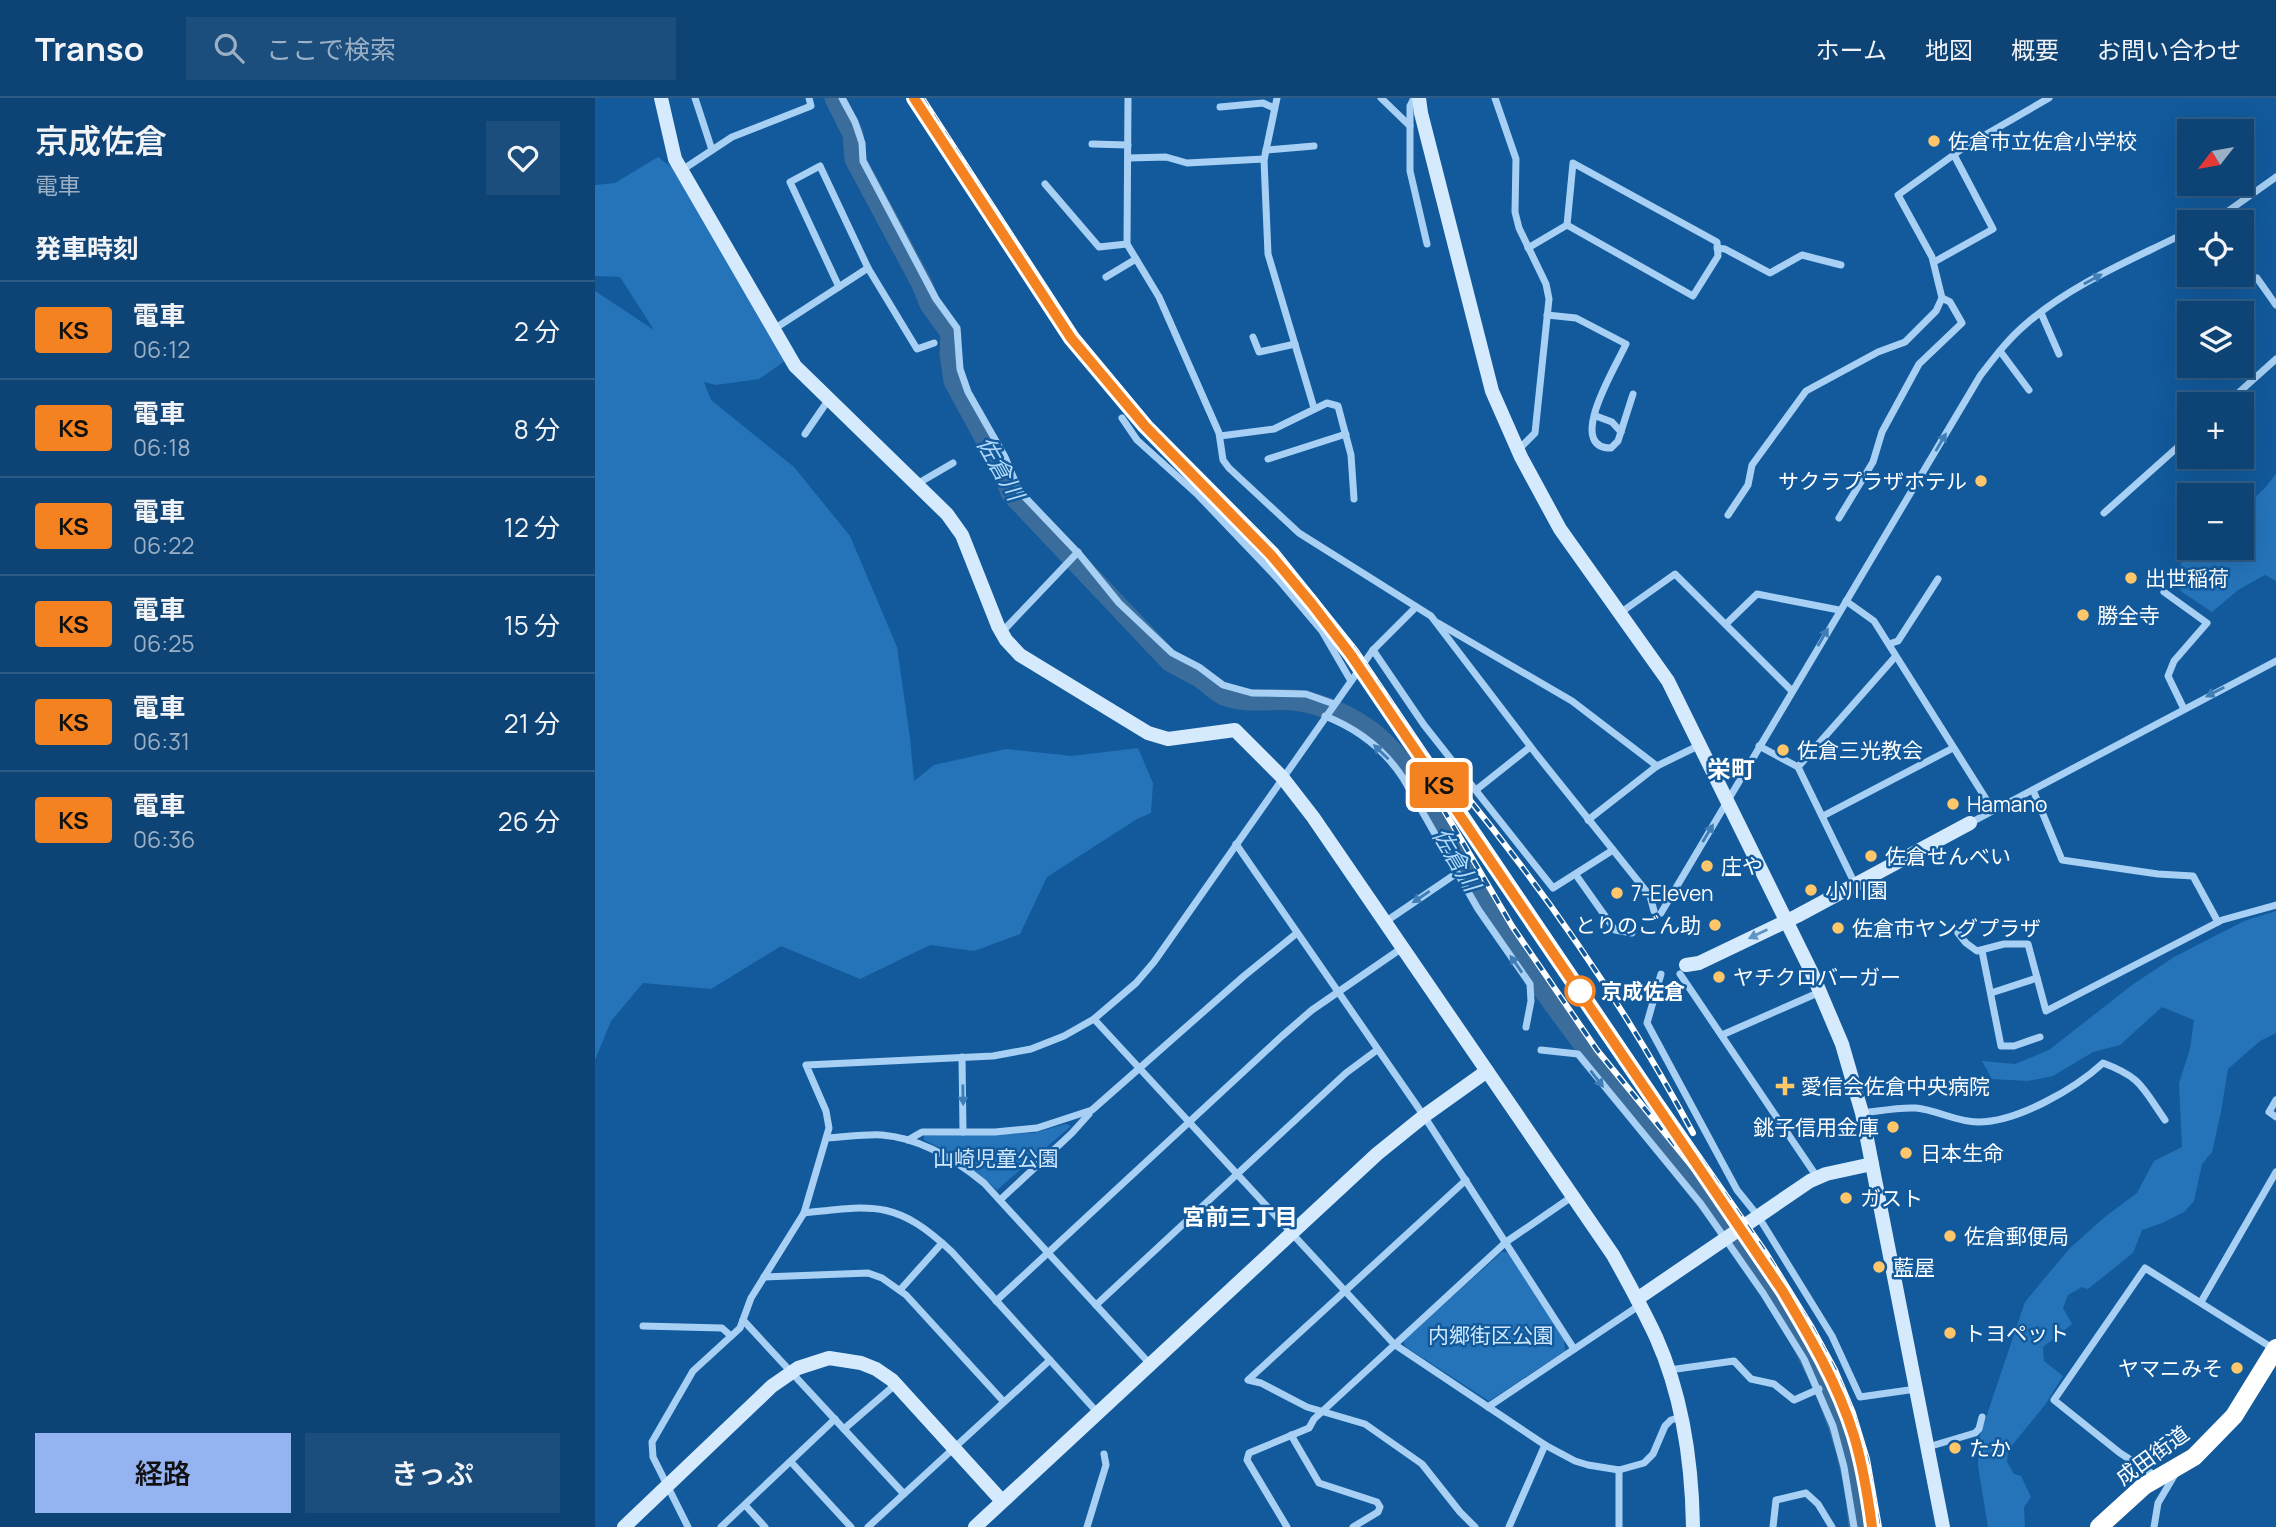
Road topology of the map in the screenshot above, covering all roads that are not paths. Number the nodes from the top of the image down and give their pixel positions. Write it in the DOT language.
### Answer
graph roads {
  1 [pos="660,98"];
  2 [pos="695,98"];
  3 [pos="809,98"];
  4 [pos="842,98"];
  5 [pos="1128,98"];
  6 [pos="1277,98"];
  7 [pos="1381,98"];
  8 [pos="1417,98"];
  9 [pos="1495,98"];
  10 [pos="2049,98"];
  11 [pos="1220,107"];
  12 [pos="1274,108"];
  13 [pos="1410,127"];
  14 [pos="1092,144"];
  15 [pos="1128,145"];
  16 [pos="1314,146"];
  17 [pos="712,150"];
  18 [pos="1266,150"];
  19 [pos="1954,155"];
  20 [pos="1128,158"];
  21 [pos="1264,159"];
  22 [pos="682,170"];
  23 [pos="2276,177"];
  24 [pos="1045,184"];
  25 [pos="2230,210"];
  26 [pos="1567,225"];
  27 [pos="2177,237"];
  28 [pos="1127,244"];
  29 [pos="1427,244"];
  30 [pos="1717,247"];
  31 [pos="1528,248"];
  32 [pos="1136,259"];
  33 [pos="1934,262"];
  34 [pos="1841,265"];
  35 [pos="868,268"];
  36 [pos="1106,277"];
  37 [pos="2257,278"];
  38 [pos="839,287"];
  39 [pos="1943,298"];
  40 [pos="2276,305"];
  41 [pos="2041,313"];
  42 [pos="1547,315"];
  43 [pos="774,329"];
  44 [pos="1253,337"];
  45 [pos="934,343"];
  46 [pos="1295,344"];
  47 [pos="2000,351"];
  48 [pos="2059,354"];
  49 [pos="2276,359"];
  50 [pos="2029,390"];
  51 [pos="2239,392"];
  52 [pos="1633,394"];
  53 [pos="829,399"];
  54 [pos="1314,408"];
  55 [pos="1595,416"];
  56 [pos="1122,418"];
  57 [pos="1621,432"];
  58 [pos="805,434"];
  59 [pos="1346,434"];
  60 [pos="1220,436"];
  61 [pos="2177,448"];
  62 [pos="1518,450"];
  63 [pos="1268,459"];
  64 [pos="953,463"];
  65 [pos="916,484"];
  66 [pos="1354,499"];
  67 [pos="2104,513"];
  68 [pos="1728,515"];
  69 [pos="1839,518"];
  70 [pos="1078,552"];
  71 [pos="1938,579"];
  72 [pos="2164,592"];
  73 [pos="1846,601"];
  74 [pos="1416,607"];
  75 [pos="1839,610"];
  76 [pos="1620,613"];
  77 [pos="1433,620"];
  78 [pos="1726,624"];
  79 [pos="1002,632"];
  80 [pos="1889,643"];
  81 [pos="1373,650"];
  82 [pos="1895,657"];
  83 [pos="2276,661"];
  84 [pos="1351,681"];
  85 [pos="1792,691"];
  86 [pos="1334,704"];
  87 [pos="2183,709"];
  88 [pos="1325,716"];
  89 [pos="1700,745"];
  90 [pos="1759,746"];
  91 [pos="1530,747"];
  92 [pos="1953,748"];
  93 [pos="1657,766"];
  94 [pos="1798,767"];
  95 [pos="1282,777"];
  96 [pos="1476,790"];
  97 [pos="2033,790"];
  98 [pos="1727,801"];
  99 [pos="1993,810"];
  100 [pos="1823,816"];
  101 [pos="1588,820"];
  102 [pos="1970,823"];
  103 [pos="1236,844"];
  104 [pos="1613,850"];
  105 [pos="1457,873"];
  106 [pos="1576,875"];
  107 [pos="1856,885"];
  108 [pos="2276,905"];
  109 [pos="1786,921"];
  110 [pos="1385,922"];
  111 [pos="2218,922"];
  112 [pos="1297,933"];
  113 [pos="1632,933"];
  114 [pos="1958,933"];
  115 [pos="1403,948"];
  116 [pos="1982,951"];
  117 [pos="1683,969"];
  118 [pos="1661,974"];
  119 [pos="2037,978"];
  120 [pos="1337,992"];
  121 [pos="1819,992"];
  122 [pos="1991,993"];
  123 [pos="1094,1019"];
  124 [pos="1526,1027"];
  125 [pos="1722,1035"];
  126 [pos="2040,1037"];
  127 [pos="1377,1050"];
  128 [pos="1541,1050"];
  129 [pos="962,1057"];
  130 [pos="1139,1068"];
  131 [pos="1487,1071"];
  132 [pos="2276,1100"];
  133 [pos="1092,1111"];
  134 [pos="1862,1113"];
  135 [pos="1424,1116"];
  136 [pos="2276,1117"];
  137 [pos="2165,1120"];
  138 [pos="1189,1122"];
  139 [pos="963,1132"];
  140 [pos="827,1138"];
  141 [pos="908,1140"];
  142 [pos="1873,1164"];
  143 [pos="2276,1172"];
  144 [pos="1237,1174"];
  145 [pos="1818,1178"];
  146 [pos="1466,1180"];
  147 [pos="1573,1196"];
  148 [pos="1000,1200"];
  149 [pos="803,1213"];
  150 [pos="1758,1216"];
  151 [pos="1291,1233"];
  152 [pos="1726,1240"];
  153 [pos="1506,1242"];
  154 [pos="942,1243"];
  155 [pos="1048,1252"];
  156 [pos="764,1277"];
  157 [pos="900,1290"];
  158 [pos="1345,1291"];
  159 [pos="996,1301"];
  160 [pos="1638,1302"];
  161 [pos="2201,1302"];
  162 [pos="1096,1305"];
  163 [pos="743,1320"];
  164 [pos="643,1326"];
  165 [pos="731,1336"];
  166 [pos="1394,1344"];
  167 [pos="1574,1349"];
  168 [pos="2275,1349"];
  169 [pos="1050,1360"];
  170 [pos="1150,1364"];
  171 [pos="1668,1370"];
  172 [pos="792,1372"];
  173 [pos="896,1384"];
  174 [pos="1819,1389"];
  175 [pos="1916,1389"];
  176 [pos="1004,1402"];
  177 [pos="1488,1407"];
  178 [pos="1323,1410"];
  179 [pos="1097,1412"];
  180 [pos="1982,1417"];
  181 [pos="1681,1418"];
  182 [pos="835,1419"];
  183 [pos="844,1429"];
  184 [pos="1291,1436"];
  185 [pos="1545,1445"];
  186 [pos="1927,1447"];
  187 [pos="954,1448"];
  188 [pos="1104,1454"];
  189 [pos="791,1462"];
  190 [pos="2181,1465"];
  191 [pos="1619,1470"];
  192 [pos="2158,1477"];
  193 [pos="667,1486"];
  194 [pos="904,1494"];
  195 [pos="1002,1501"];
  196 [pos="744,1505"];
  197 [pos="1946,1526"];
  198 [pos="624,1527"];
  199 [pos="688,1527"];
  200 [pos="721,1527"];
  201 [pos="765,1527"];
  202 [pos="851,1527"];
  203 [pos="868,1527"];
  204 [pos="975,1527"];
  205 [pos="1087,1527"];
  206 [pos="1287,1527"];
  207 [pos="1353,1527"];
  208 [pos="1475,1527"];
  209 [pos="1509,1527"];
  210 [pos="1619,1527"];
  211 [pos="1693,1527"];
  212 [pos="1773,1527"];
  213 [pos="1832,1527"];
  214 [pos="1854,1527"];
  215 [pos="2099,1527"];
  216 [pos="2154,1527"];
  1 -- 22 [label="street"];
  2 -- 17 [label="street"];
  3 -- 17 [label="street"];
  4 -- 70 [label="street"];
  5 -- 15 [label="street"];
  6 -- 12 [label="street"];
  7 -- 13 [label="street"];
  8 -- 13 [label="street"];
  8 -- 62 [label="street"];
  9 -- 31 [label="street"];
  10 -- 19 [label="street"];
  11 -- 12 [label="street"];
  12 -- 18 [label="street"];
  13 -- 29 [label="street"];
  14 -- 15 [label="street"];
  15 -- 20 [label="street"];
  16 -- 18 [label="street"];
  17 -- 22 [label="street"];
  18 -- 21 [label="street"];
  19 -- 33 [label="street"];
  19 -- 33 [label="street"];
  20 -- 21 [label="street"];
  20 -- 28 [label="street"];
  21 -- 46 [label="street"];
  22 -- 43 [label="street"];
  23 -- 25 [label="street"];
  24 -- 28 [label="street"];
  26 -- 30 [label="street"];
  26 -- 30 [label="street"];
  26 -- 31 [label="street"];
  41 -- 27 [label="street, one-way"];
  28 -- 32 [label="street"];
  30 -- 34 [label="street"];
  31 -- 42 [label="street"];
  32 -- 36 [label="street"];
  32 -- 60 [label="street"];
  33 -- 39 [label="street"];
  35 -- 38 [label="street"];
  35 -- 38 [label="street"];
  35 -- 45 [label="street"];
  37 -- 40 [label="street"];
  38 -- 43 [label="street"];
  39 -- 68 [label="street"];
  39 -- 69 [label="street"];
  41 -- 47 [label="street"];
  41 -- 48 [label="street"];
  42 -- 55 [label="street"];
  42 -- 62 [label="street"];
  43 -- 53 [label="street"];
  44 -- 46 [label="street"];
  46 -- 54 [label="street"];
  47 -- 50 [label="street"];
  73 -- 47 [label="street, one-way"];
  49 -- 51 [label="street"];
  52 -- 57 [label="street"];
  53 -- 58 [label="street"];
  53 -- 65 [label="street"];
  54 -- 59 [label="street"];
  54 -- 60 [label="street"];
  55 -- 57 [label="street"];
  55 -- 57 [label="street"];
  56 -- 84 [label="street"];
  59 -- 63 [label="street"];
  59 -- 66 [label="street"];
  60 -- 74 [label="street"];
  61 -- 67 [label="street"];
  62 -- 76 [label="street"];
  64 -- 65 [label="street"];
  65 -- 79 [label="street"];
  70 -- 79 [label="street"];
  70 -- 86 [label="street"];
  71 -- 80 [label="street"];
  72 -- 87 [label="street"];
  73 -- 75 [label="street"];
  73 -- 80 [label="street"];
  74 -- 77 [label="street"];
  74 -- 81 [label="street"];
  75 -- 78 [label="street"];
  85 -- 75 [label="street, one-way"];
  76 -- 78 [label="street"];
  76 -- 89 [label="street"];
  77 -- 91 [label="street"];
  77 -- 93 [label="street"];
  78 -- 85 [label="street"];
  79 -- 95 [label="street"];
  80 -- 82 [label="street"];
  81 -- 84 [label="street"];
  81 -- 96 [label="street"];
  82 -- 92 [label="street"];
  82 -- 94 [label="street"];
  83 -- 87 [label="street, one-way"];
  84 -- 86 [label="street"];
  85 -- 90 [label="street"];
  86 -- 88 [label="street"];
  87 -- 97 [label="street"];
  88 -- 95 [label="street"];
  105 -- 88 [label="street, one-way"];
  89 -- 93 [label="street"];
  89 -- 98 [label="street"];
  90 -- 94 [label="street"];
  90 -- 98 [label="street"];
  91 -- 96 [label="street"];
  91 -- 101 [label="street"];
  92 -- 99 [label="street"];
  92 -- 100 [label="street"];
  93 -- 101 [label="street"];
  94 -- 100 [label="street"];
  95 -- 103 [label="street"];
  95 -- 110 [label="street"];
  96 -- 106 [label="street"];
  97 -- 99 [label="street"];
  97 -- 111 [label="street"];
  104 -- 98 [label="street, one-way"];
  98 -- 109 [label="street"];
  99 -- 102 [label="street"];
  100 -- 107 [label="street"];
  101 -- 104 [label="street"];
  102 -- 107 [label="street"];
  103 -- 112 [label="street"];
  103 -- 123 [label="street"];
  104 -- 106 [label="street"];
  105 -- 110 [label="street, one-way"];
  124 -- 105 [label="street, one-way"];
  106 -- 113 [label="street"];
  107 -- 109 [label="street"];
  108 -- 111 [label="street"];
  109 -- 117 [label="street, one-way"];
  109 -- 121 [label="street"];
  110 -- 115 [label="street"];
  111 -- 119 [label="street"];
  112 -- 120 [label="street"];
  112 -- 130 [label="street"];
  114 -- 116 [label="street"];
  115 -- 120 [label="street"];
  115 -- 131 [label="street"];
  116 -- 119 [label="street"];
  116 -- 122 [label="street"];
  117 -- 125 [label="street"];
  118 -- 150 [label="street"];
  119 -- 122 [label="street"];
  120 -- 127 [label="street"];
  120 -- 138 [label="street"];
  121 -- 125 [label="street"];
  121 -- 134 [label="street"];
  122 -- 126 [label="street"];
  123 -- 129 [label="street"];
  123 -- 130 [label="street"];
  125 -- 145 [label="street"];
  127 -- 135 [label="street"];
  127 -- 144 [label="street"];
  128 -- 152 [label="street, one-way"];
  129 -- 139 [label="street, one-way"];
  129 -- 140 [label="street"];
  130 -- 133 [label="street"];
  130 -- 138 [label="street"];
  131 -- 135 [label="street"];
  131 -- 147 [label="street"];
  132 -- 136 [label="street"];
  133 -- 139 [label="street"];
  133 -- 148 [label="street"];
  134 -- 137 [label="street"];
  134 -- 142 [label="street"];
  135 -- 146 [label="street"];
  135 -- 151 [label="street"];
  138 -- 144 [label="street"];
  138 -- 155 [label="street"];
  139 -- 141 [label="street"];
  140 -- 141 [label="street"];
  140 -- 149 [label="street"];
  141 -- 148 [label="street"];
  142 -- 145 [label="street"];
  142 -- 175 [label="street"];
  143 -- 161 [label="street"];
  144 -- 151 [label="street"];
  144 -- 162 [label="street"];
  145 -- 150 [label="street"];
  146 -- 153 [label="street"];
  146 -- 158 [label="street"];
  147 -- 153 [label="street"];
  147 -- 160 [label="street"];
  148 -- 155 [label="street"];
  149 -- 154 [label="street"];
  149 -- 156 [label="street"];
  150 -- 152 [label="street"];
  150 -- 175 [label="street"];
  151 -- 158 [label="street"];
  151 -- 170 [label="street"];
  152 -- 160 [label="street"];
  152 -- 174 [label="street"];
  153 -- 166 [label="street"];
  153 -- 167 [label="street"];
  154 -- 157 [label="street"];
  154 -- 159 [label="street"];
  155 -- 159 [label="street"];
  155 -- 162 [label="street"];
  156 -- 157 [label="street"];
  156 -- 163 [label="street"];
  157 -- 176 [label="street"];
  158 -- 166 [label="street"];
  158 -- 178 [label="street"];
  159 -- 169 [label="street"];
  160 -- 167 [label="street"];
  160 -- 171 [label="street"];
  161 -- 168 [label="street"];
  161 -- 192 [label="street"];
  162 -- 170 [label="street"];
  163 -- 165 [label="street"];
  163 -- 172 [label="street"];
  164 -- 165 [label="street"];
  165 -- 193 [label="street"];
  166 -- 177 [label="street"];
  166 -- 178 [label="street"];
  167 -- 177 [label="street"];
  168 -- 190 [label="highway, 成田街道"];
  169 -- 176 [label="street"];
  169 -- 179 [label="street"];
  170 -- 179 [label="street"];
  171 -- 174 [label="street"];
  171 -- 181 [label="street"];
  172 -- 173 [label="street"];
  172 -- 182 [label="street"];
  172 -- 193 [label="street"];
  173 -- 183 [label="street"];
  173 -- 187 [label="street"];
  174 -- 214 [label="street"];
  175 -- 186 [label="street"];
  176 -- 187 [label="street"];
  177 -- 185 [label="street"];
  178 -- 184 [label="street"];
  178 -- 208 [label="street"];
  179 -- 195 [label="street"];
  180 -- 186 [label="street"];
  181 -- 191 [label="street"];
  181 -- 211 [label="street"];
  182 -- 183 [label="street"];
  182 -- 189 [label="street"];
  183 -- 194 [label="street"];
  184 -- 206 [label="street"];
  184 -- 207 [label="street"];
  185 -- 191 [label="street"];
  185 -- 209 [label="street"];
  186 -- 197 [label="street"];
  187 -- 194 [label="street"];
  187 -- 195 [label="street"];
  188 -- 205 [label="street"];
  189 -- 196 [label="street"];
  189 -- 202 [label="street"];
  190 -- 192 [label="highway, 成田街道"];
  190 -- 216 [label="street"];
  191 -- 210 [label="street"];
  192 -- 215 [label="highway, 成田街道"];
  193 -- 198 [label="street"];
  193 -- 199 [label="street"];
  194 -- 203 [label="street"];
  195 -- 204 [label="street"];
  196 -- 200 [label="street"];
  196 -- 201 [label="street"];
  212 -- 213 [label="street"];
}
